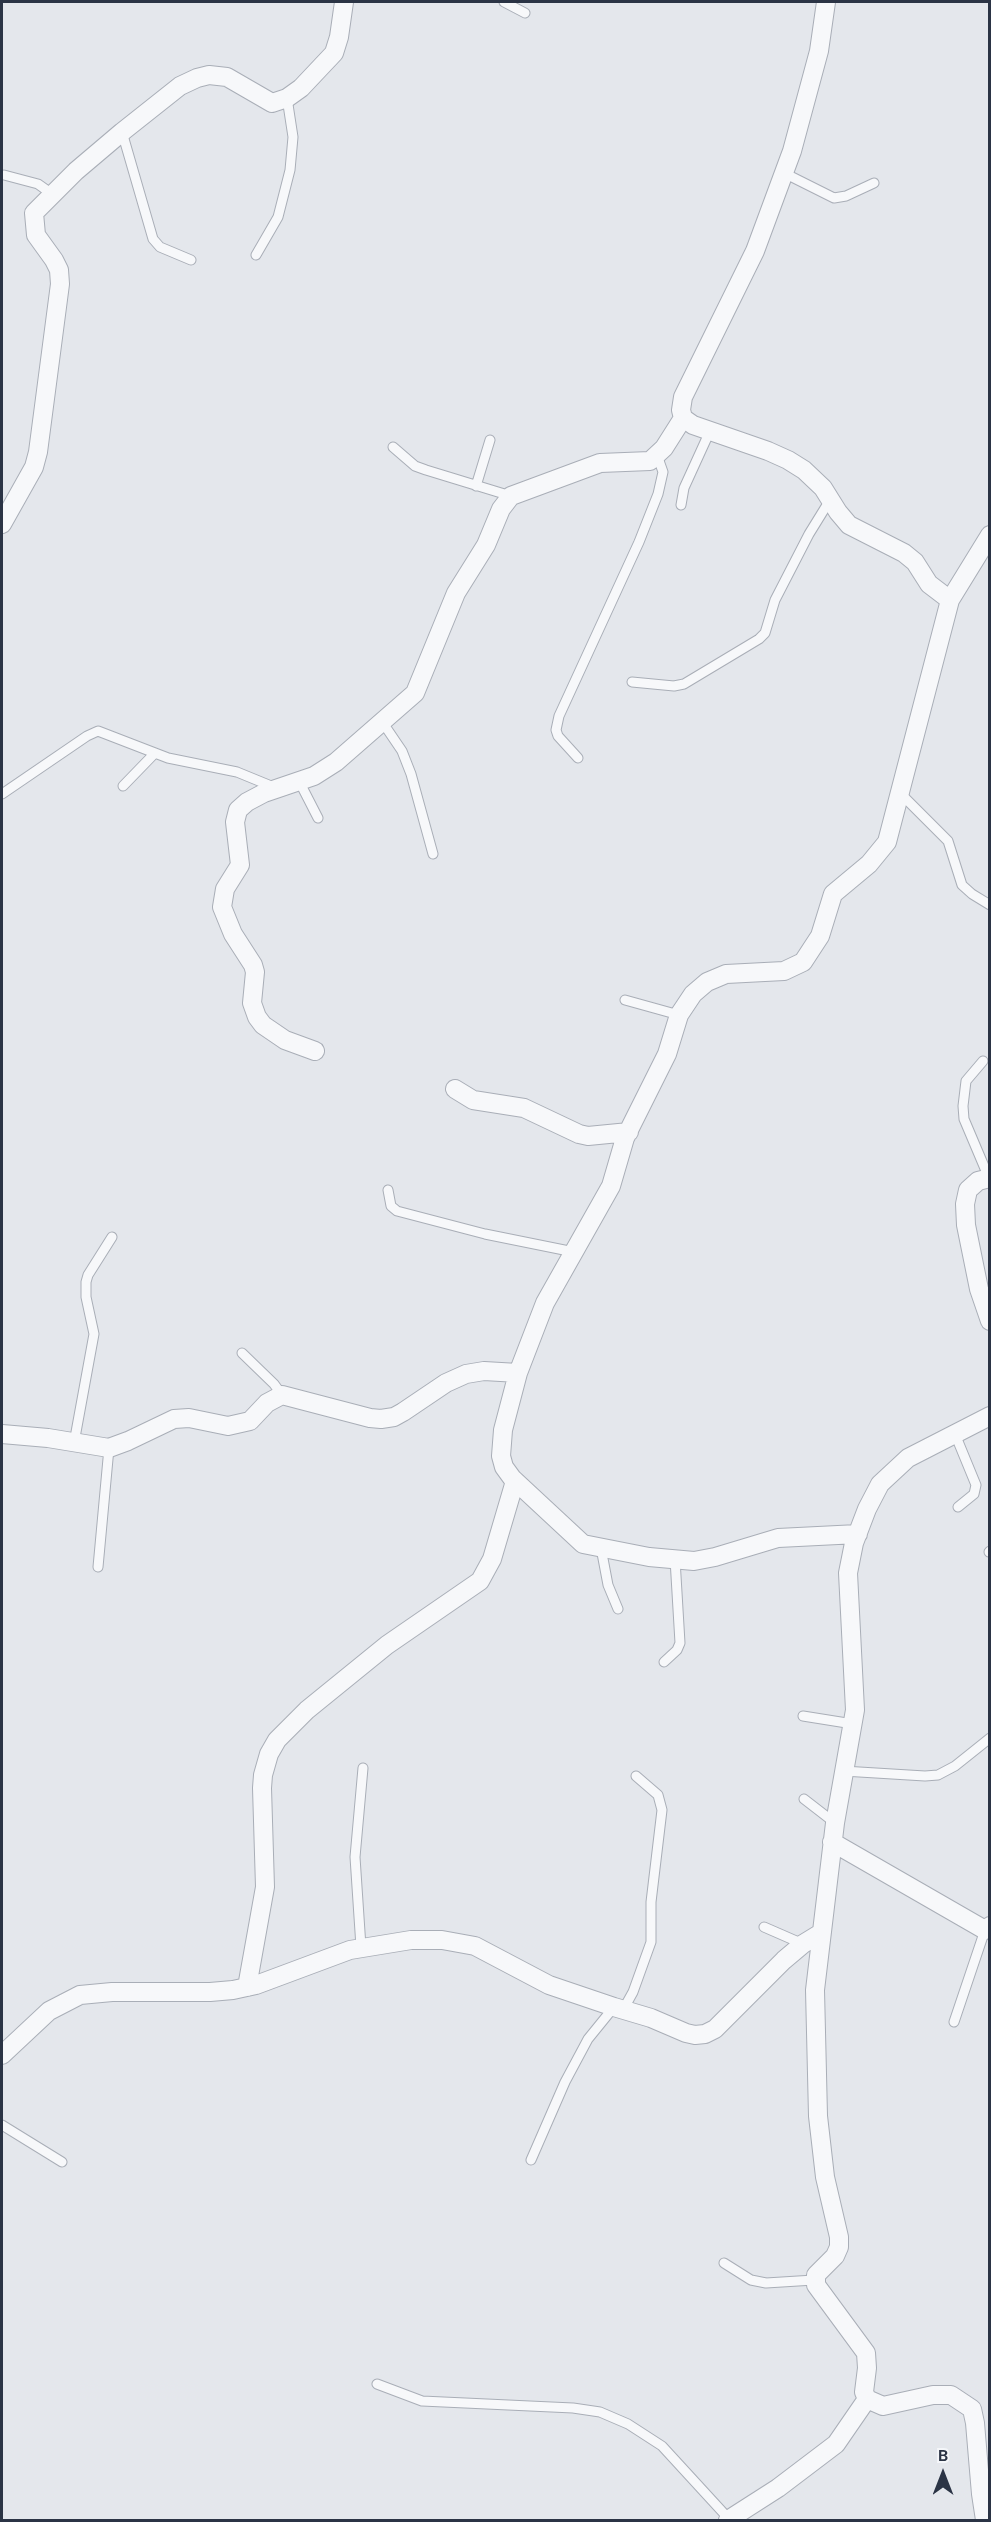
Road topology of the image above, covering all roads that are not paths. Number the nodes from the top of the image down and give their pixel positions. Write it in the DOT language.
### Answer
graph roads {
  1 [pos="344,2"];
  2 [pos="504,2"];
  3 [pos="826,2"];
  4 [pos="525,13"];
  5 [pos="286,98"];
  6 [pos="122,132"];
  7 [pos="784,173"];
  8 [pos="4,175"];
  9 [pos="874,183"];
  10 [pos="52,194"];
  11 [pos="256,255"];
  12 [pos="191,260"];
  13 [pos="683,418"];
  14 [pos="710,431"];
  15 [pos="490,440"];
  16 [pos="393,447"];
  17 [pos="657,455"];
  18 [pos="476,486"];
  19 [pos="511,496"];
  20 [pos="830,500"];
  21 [pos="681,505"];
  22 [pos="2,524"];
  23 [pos="990,535"];
  24 [pos="950,600"];
  25 [pos="632,682"];
  26 [pos="383,723"];
  27 [pos="154,754"];
  28 [pos="578,758"];
  29 [pos="299,781"];
  30 [pos="123,786"];
  31 [pos="276,789"];
  32 [pos="900,793"];
  33 [pos="2,794"];
  34 [pos="318,818"];
  35 [pos="433,854"];
  36 [pos="990,905"];
  37 [pos="625,1000"];
  38 [pos="679,1015"];
  39 [pos="315,1051"];
  40 [pos="982,1060"];
  41 [pos="454,1089"];
  42 [pos="629,1132"];
  43 [pos="989,1178"];
  44 [pos="388,1190"];
  45 [pos="112,1237"];
  46 [pos="574,1252"];
  47 [pos="990,1322"];
  48 [pos="242,1353"];
  49 [pos="518,1372"];
  50 [pos="282,1395"];
  51 [pos="990,1416"];
  52 [pos="2,1434"];
  53 [pos="955,1434"];
  54 [pos="74,1443"];
  55 [pos="109,1448"];
  56 [pos="515,1481"];
  57 [pos="958,1507"];
  58 [pos="858,1534"];
  59 [pos="601,1548"];
  60 [pos="675,1559"];
  61 [pos="98,1567"];
  62 [pos="618,1609"];
  63 [pos="664,1662"];
  64 [pos="803,1716"];
  65 [pos="853,1724"];
  66 [pos="990,1738"];
  67 [pos="363,1768"];
  68 [pos="843,1771"];
  69 [pos="636,1776"];
  70 [pos="804,1799"];
  71 [pos="835,1824"];
  72 [pos="832,1842"];
  73 [pos="764,1927"];
  74 [pos="987,1928"];
  75 [pos="821,1933"];
  76 [pos="803,1944"];
  77 [pos="360,1947"];
  78 [pos="247,1987"];
  79 [pos="619,2009"];
  80 [pos="954,2022"];
  81 [pos="2,2055"];
  82 [pos="2,2125"];
  83 [pos="531,2160"];
  84 [pos="62,2162"];
  85 [pos="724,2262"];
  86 [pos="814,2280"];
  87 [pos="376,2384"];
  88 [pos="867,2399"];
  89 [pos="728,2520"];
  90 [pos="986,2520"];
  1 -- 5 [label="street"];
  2 -- 4 [label="lane"];
  3 -- 7 [label="street"];
  5 -- 6 [label="street"];
  5 -- 11 [label="lane"];
  6 -- 10 [label="street"];
  6 -- 12 [label="lane"];
  7 -- 9 [label="lane"];
  7 -- 13 [label="street"];
  8 -- 10 [label="lane"];
  10 -- 22 [label="street"];
  13 -- 14 [label="street"];
  13 -- 17 [label="street"];
  14 -- 20 [label="street"];
  14 -- 21 [label="lane"];
  15 -- 18 [label="lane"];
  16 -- 18 [label="lane"];
  17 -- 19 [label="street"];
  17 -- 28 [label="lane"];
  18 -- 19 [label="lane"];
  19 -- 26 [label="street"];
  20 -- 24 [label="street"];
  20 -- 25 [label="lane"];
  23 -- 24 [label="street"];
  24 -- 32 [label="street"];
  26 -- 29 [label="street"];
  26 -- 35 [label="lane"];
  27 -- 30 [label="lane"];
  27 -- 31 [label="lane"];
  27 -- 33 [label="lane"];
  29 -- 31 [label="street"];
  29 -- 34 [label="lane"];
  31 -- 39 [label="street"];
  32 -- 36 [label="lane"];
  32 -- 38 [label="street"];
  37 -- 38 [label="lane"];
  38 -- 42 [label="street"];
  40 -- 43 [label="lane"];
  41 -- 42 [label="street"];
  42 -- 46 [label="street"];
  43 -- 47 [label="street"];
  44 -- 46 [label="lane"];
  45 -- 54 [label="lane"];
  46 -- 49 [label="street"];
  48 -- 50 [label="lane"];
  49 -- 50 [label="street"];
  49 -- 56 [label="street"];
  50 -- 55 [label="street"];
  51 -- 53 [label="street"];
  52 -- 54 [label="street"];
  53 -- 57 [label="lane"];
  53 -- 58 [label="street"];
  54 -- 55 [label="street"];
  55 -- 61 [label="lane"];
  56 -- 59 [label="street"];
  56 -- 78 [label="street"];
  58 -- 60 [label="street"];
  58 -- 65 [label="street"];
  59 -- 60 [label="street"];
  59 -- 62 [label="lane"];
  60 -- 63 [label="lane"];
  64 -- 65 [label="lane"];
  65 -- 68 [label="street"];
  66 -- 68 [label="lane"];
  67 -- 77 [label="lane"];
  68 -- 71 [label="street"];
  69 -- 79 [label="lane"];
  70 -- 71 [label="lane"];
  71 -- 72 [label="street"];
  72 -- 74 [label="street"];
  72 -- 75 [label="street"];
  73 -- 76 [label="lane"];
  74 -- 80 [label="lane"];
  75 -- 76 [label="street"];
  75 -- 86 [label="street"];
  76 -- 79 [label="street"];
  77 -- 78 [label="street"];
  77 -- 79 [label="street"];
  78 -- 81 [label="street"];
  79 -- 83 [label="lane"];
  82 -- 84 [label="lane"];
  85 -- 86 [label="lane"];
  86 -- 88 [label="street"];
  87 -- 89 [label="lane"];
  88 -- 89 [label="street"];
  88 -- 90 [label="street"];
}
